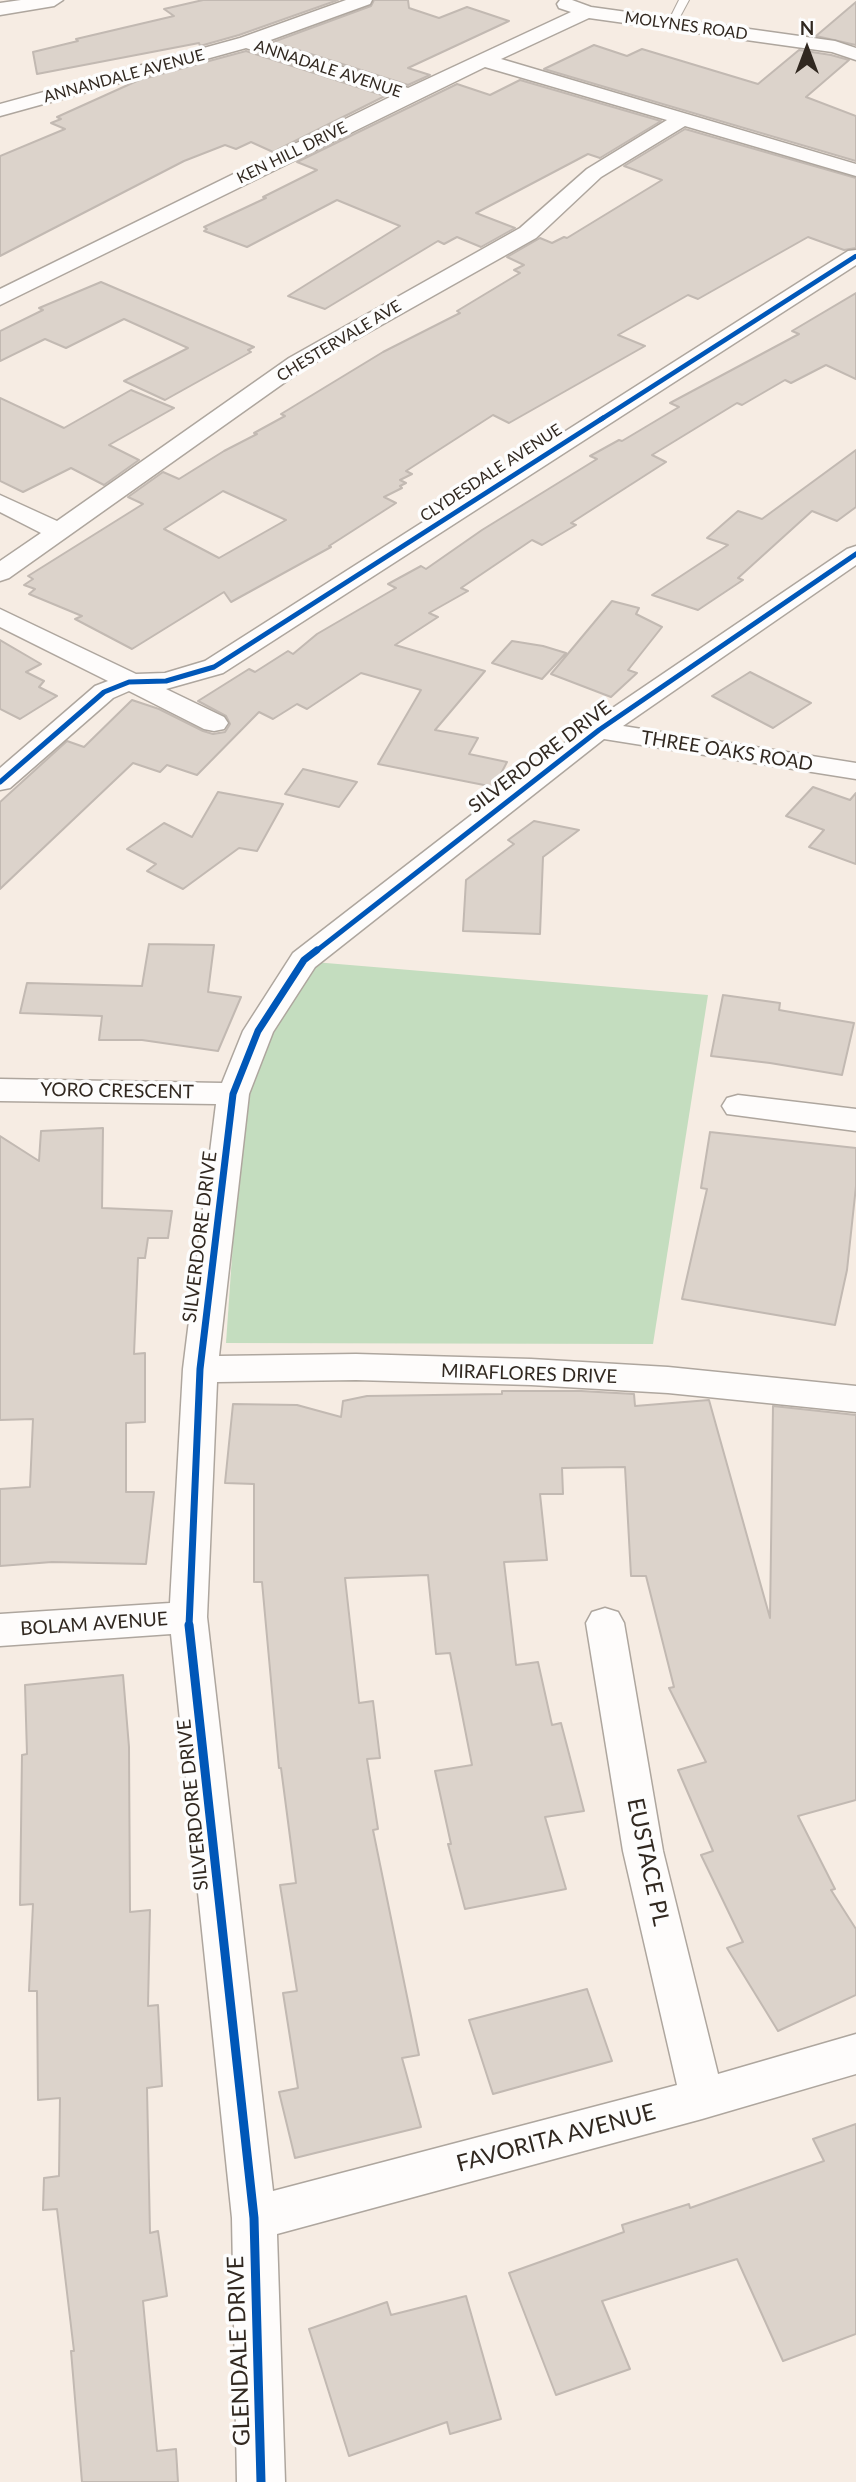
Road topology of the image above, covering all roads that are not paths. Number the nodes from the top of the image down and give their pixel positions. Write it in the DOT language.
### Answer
graph roads {
  1 [pos="54,0"];
  2 [pos="363,0"];
  3 [pos="558,0"];
  4 [pos="684,0"];
  5 [pos="0,9"];
  6 [pos="587,12"];
  7 [pos="672,24"];
  8 [pos="247,42"];
  9 [pos="835,47"];
  10 [pos="856,48"];
  11 [pos="856,54"];
  12 [pos="483,60"];
  13 [pos="410,95"];
  14 [pos="0,110"];
  15 [pos="683,119"];
  16 [pos="856,170"];
  17 [pos="856,256"];
  18 [pos="0,298"];
  19 [pos="0,502"];
  20 [pos="57,531"];
  21 [pos="856,554"];
  22 [pos="0,573"];
  23 [pos="0,617"];
  24 [pos="129,682"];
  25 [pos="214,723"];
  26 [pos="599,730"];
  27 [pos="856,771"];
  28 [pos="0,782"];
  29 [pos="0,1090"];
  30 [pos="233,1094"];
  31 [pos="738,1105"];
  32 [pos="856,1120"];
  33 [pos="200,1369"];
  34 [pos="856,1399"];
  35 [pos="188,1617"];
  36 [pos="605,1623"];
  37 [pos="0,1630"];
  38 [pos="856,2054"];
  39 [pos="702,2099"];
  40 [pos="254,2218"];
  41 [pos="261,2482"];
  1 -- 5 [label="street"];
  2 -- 8 [label="street, ANNANDALE AVENUE"];
  3 -- 6 [label="street, MOLYNES ROAD"];
  4 -- 7 [label="lane"];
  6 -- 7 [label="street, MOLYNES ROAD"];
  6 -- 12 [label="street, KEN HILL DRIVE"];
  7 -- 9 [label="street, MOLYNES ROAD"];
  8 -- 13 [label="street, ANNADALE AVENUE"];
  8 -- 14 [label="street, ANNANDALE AVENUE"];
  9 -- 10 [label="street"];
  9 -- 11 [label="street, MOLYNES ROAD"];
  12 -- 13 [label="street, KEN HILL DRIVE"];
  12 -- 15 [label="street"];
  13 -- 18 [label="street, KEN HILL DRIVE"];
  15 -- 16 [label="street"];
  15 -- 20 [label="street, CHESTERVALE AVE"];
  17 -- 24 [label="street, CLYDESDALE AVENUE"];
  19 -- 20 [label="street"];
  20 -- 22 [label="street, CHESTERVALE AVE"];
  21 -- 26 [label="street, SILVERDORE DRIVE"];
  23 -- 24 [label="street"];
  24 -- 25 [label="street"];
  24 -- 28 [label="street"];
  26 -- 27 [label="street, THREE OAKS ROAD"];
  26 -- 30 [label="street, SILVERDORE DRIVE"];
  29 -- 30 [label="street, YORO CRESCENT"];
  30 -- 33 [label="street, SILVERDORE DRIVE"];
  31 -- 32 [label="street"];
  33 -- 34 [label="street, MIRAFLORES DRIVE"];
  33 -- 35 [label="street, SILVERDORE DRIVE"];
  35 -- 37 [label="street, BOLAM AVENUE"];
  35 -- 40 [label="street, SILVERDORE DRIVE"];
  36 -- 39 [label="street, EUSTACE PL"];
  38 -- 39 [label="street, FAVORITA AVENUE"];
  39 -- 40 [label="street, FAVORITA AVENUE"];
  40 -- 41 [label="street, GLENDALE DRIVE"];
}
